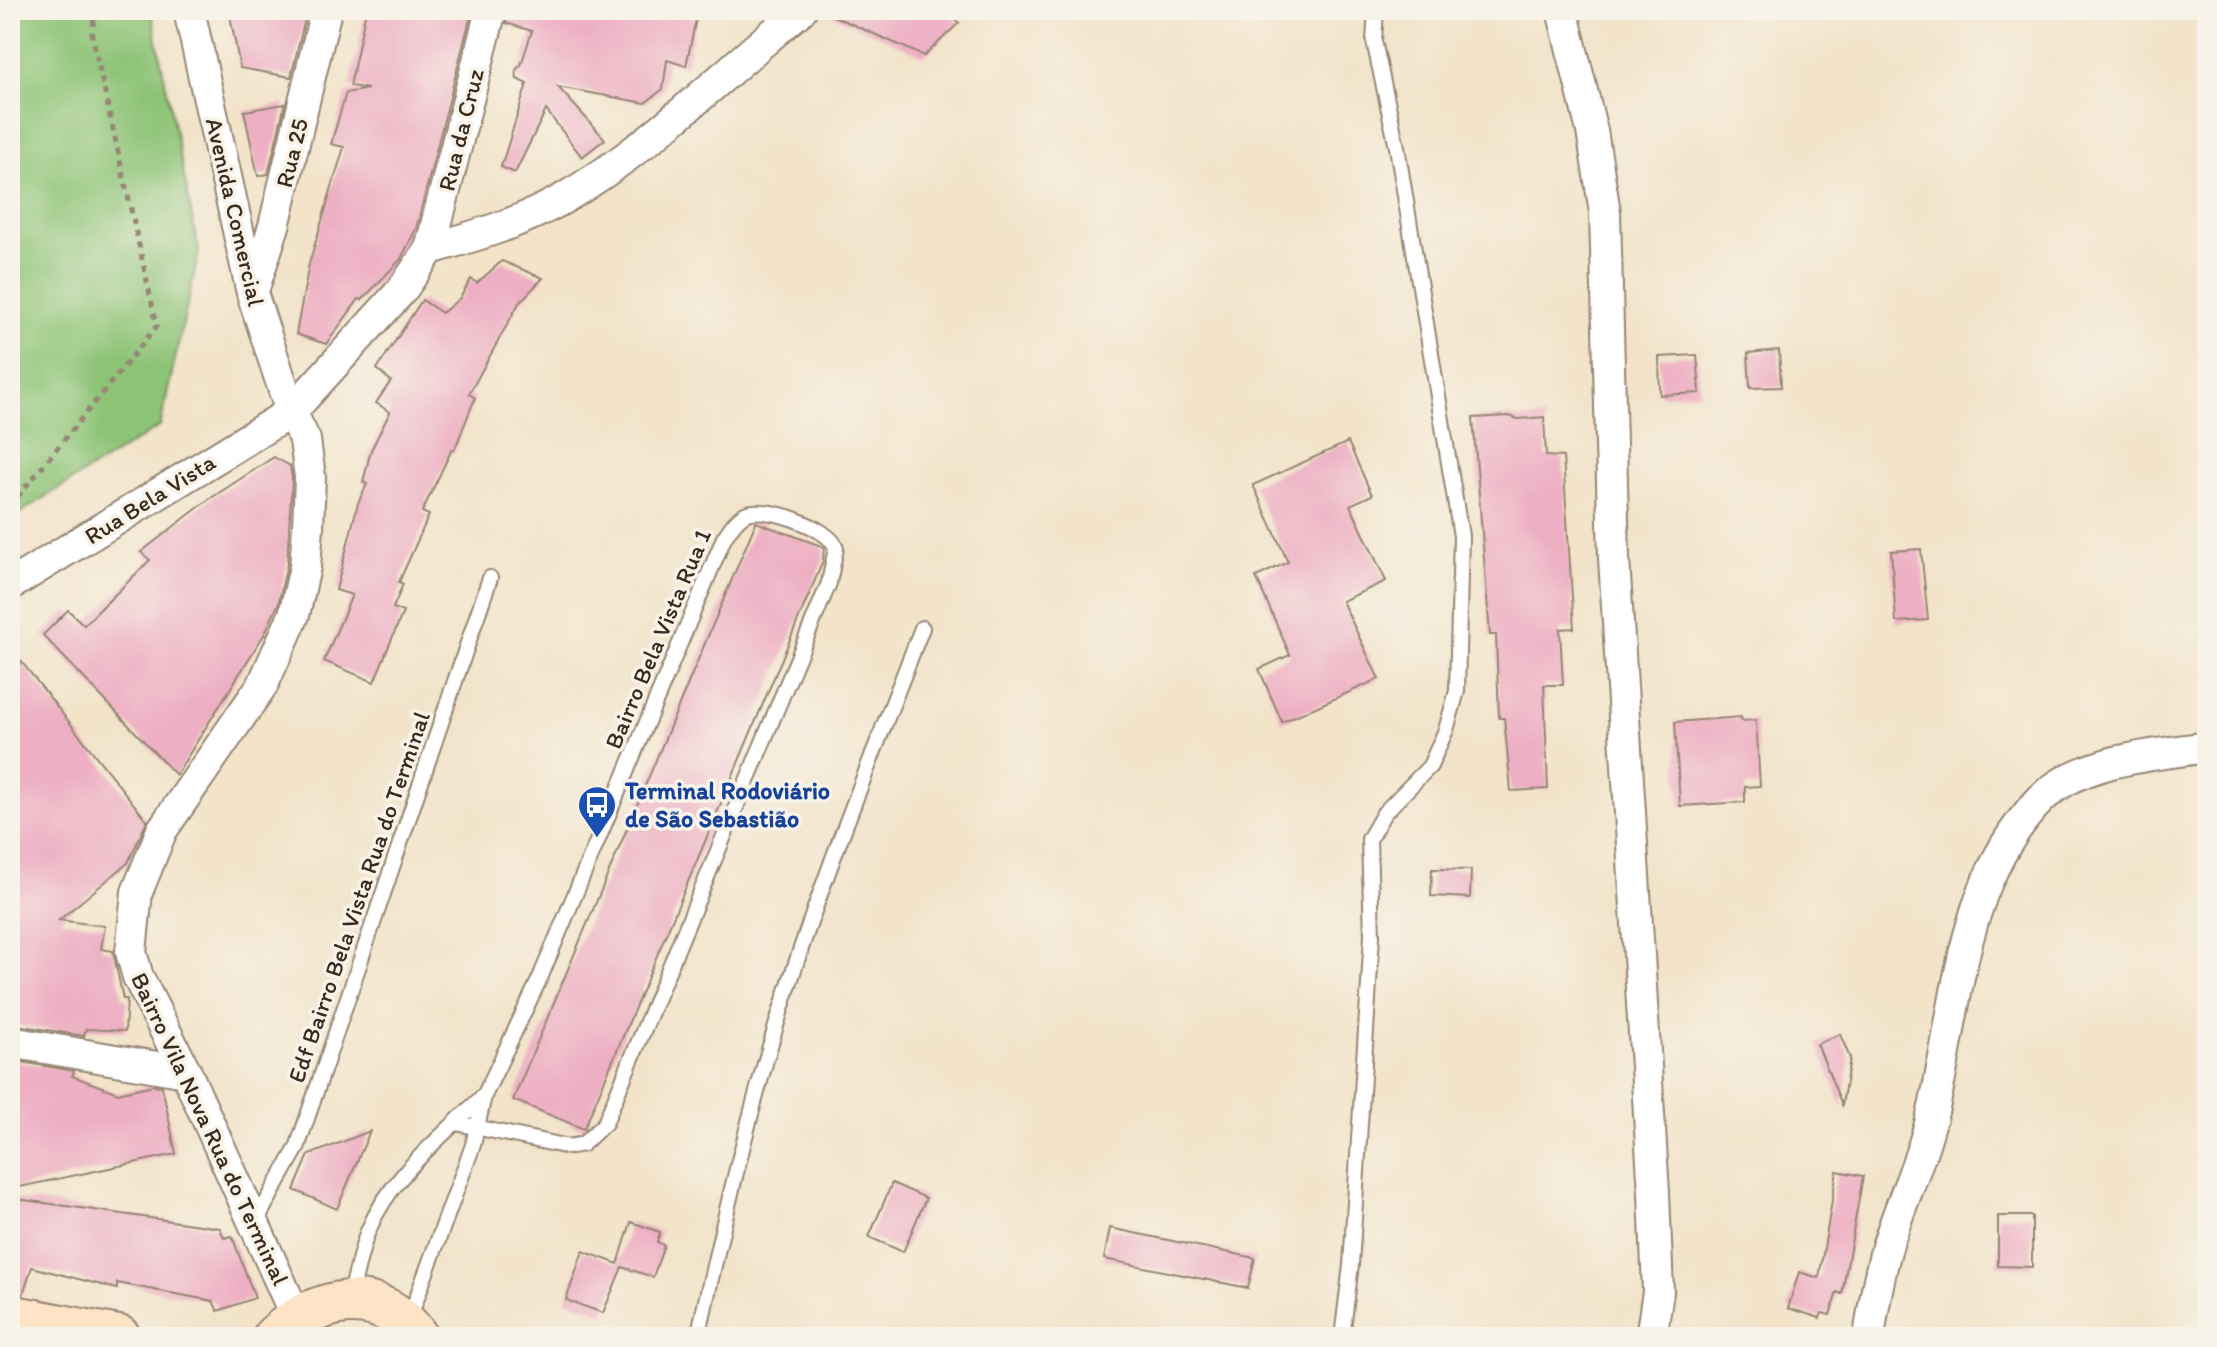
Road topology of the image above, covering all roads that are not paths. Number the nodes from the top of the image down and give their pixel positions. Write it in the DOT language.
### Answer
graph roads {
  1 [pos="189,10"];
  2 [pos="326,10"];
  3 [pos="491,10"];
  4 [pos="801,10"];
  5 [pos="1376,10"];
  6 [pos="1562,10"];
  7 [pos="430,249"];
  8 [pos="252,293"];
  9 [pos="291,412"];
  10 [pos="490,578"];
  11 [pos="10,585"];
  12 [pos="922,628"];
  13 [pos="2207,747"];
  14 [pos="10,1042"];
  15 [pos="186,1072"];
  16 [pos="484,1096"];
  17 [pos="456,1123"];
  18 [pos="477,1129"];
  19 [pos="254,1224"];
  20 [pos="349,1301"];
  21 [pos="10,1316"];
  22 [pos="285,1327"];
  23 [pos="412,1330"];
  24 [pos="119,1337"];
  25 [pos="698,1337"];
  26 [pos="1342,1337"];
  27 [pos="1651,1337"];
  28 [pos="1869,1337"];
  1 -- 8 [label="street, Avenida Comercial"];
  2 -- 8 [label="street, Rua 25"];
  3 -- 7 [label="street, Rua da Cruz"];
  4 -- 7 [label="street"];
  5 -- 26 [label="lane"];
  6 -- 27 [label="street"];
  7 -- 9 [label="street, Rua Bela Vista"];
  8 -- 9 [label="street, Avenida Comercial"];
  9 -- 11 [label="street, Rua Bela Vista"];
  9 -- 15 [label="street, Bairro Vila Nova Rua do Terminal"];
  10 -- 19 [label="lane, Edf Bairro Bela Vista Rua do Terminal"];
  12 -- 25 [label="lane"];
  13 -- 28 [label="street"];
  14 -- 15 [label="street"];
  15 -- 19 [label="street, Bairro Vila Nova Rua do Terminal"];
  16 -- 17 [label="lane"];
  16 -- 18 [label="lane"];
  16 -- 18 [label="lane, Bairro Bela Vista Rua 1"];
  17 -- 18 [label="lane"];
  17 -- 20 [label="lane"];
  18 -- 23 [label="lane"];
  19 -- 22 [label="street, Bairro Vila Nova Rua do Terminal"];
  20 -- 22 [label="street"];
  20 -- 23 [label="street"];
  21 -- 24 [label="street"];
}
